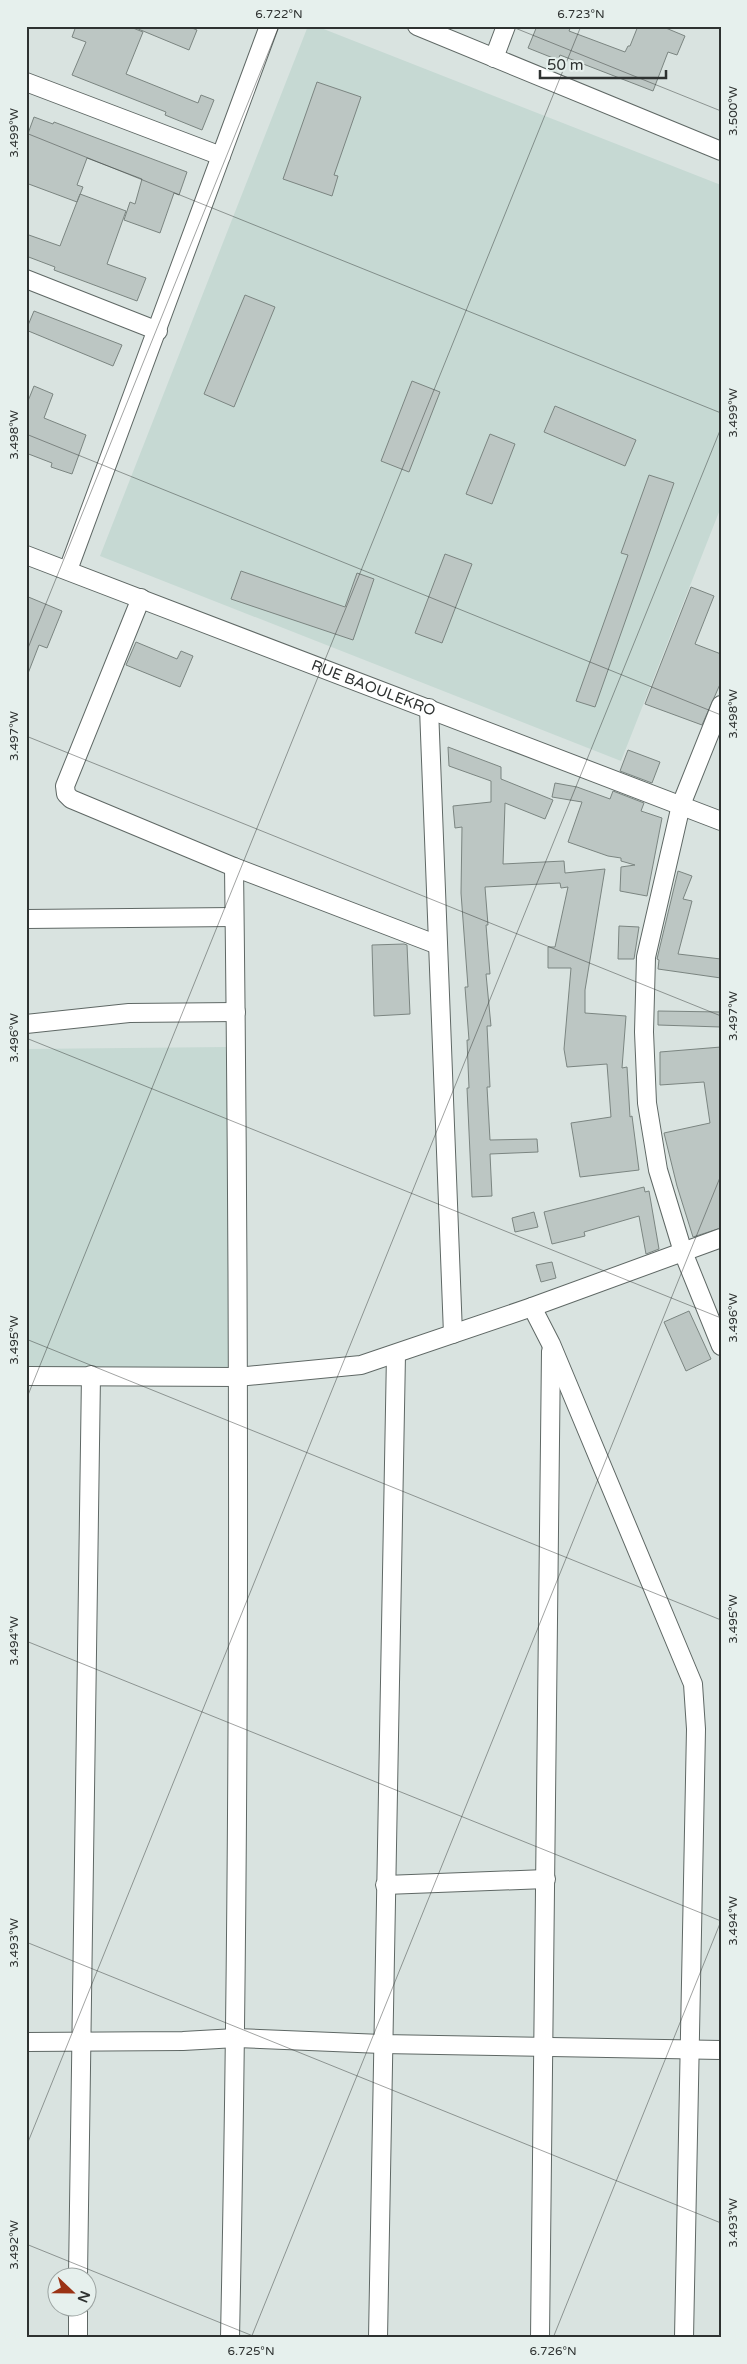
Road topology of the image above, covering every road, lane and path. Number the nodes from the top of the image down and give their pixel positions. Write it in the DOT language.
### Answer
graph roads {
  1 [pos="269,26"];
  2 [pos="417,26"];
  3 [pos="506,26"];
  4 [pos="494,58"];
  5 [pos="26,82"];
  6 [pos="721,151"];
  7 [pos="221,156"];
  8 [pos="26,279"];
  9 [pos="158,331"];
  10 [pos="26,555"];
  11 [pos="68,570"];
  12 [pos="141,598"];
  13 [pos="721,705"];
  14 [pos="429,708"];
  15 [pos="681,805"];
  16 [pos="721,821"];
  17 [pos="234,867"];
  18 [pos="234,917"];
  19 [pos="26,919"];
  20 [pos="438,946"];
  21 [pos="236,1012"];
  22 [pos="26,1024"];
  23 [pos="721,1238"];
  24 [pos="683,1252"];
  25 [pos="532,1307"];
  26 [pos="453,1334"];
  27 [pos="551,1344"];
  28 [pos="721,1346"];
  29 [pos="396,1354"];
  30 [pos="91,1375"];
  31 [pos="26,1376"];
  32 [pos="236,1377"];
  33 [pos="546,1879"];
  34 [pos="385,1885"];
  35 [pos="236,2038"];
  36 [pos="26,2042"];
  37 [pos="80,2042"];
  38 [pos="382,2044"];
  39 [pos="545,2047"];
  40 [pos="691,2050"];
  41 [pos="721,2050"];
  42 [pos="78,2266"];
  43 [pos="78,2316"];
  44 [pos="78,2338"];
  45 [pos="230,2338"];
  46 [pos="378,2338"];
  47 [pos="540,2338"];
  48 [pos="684,2338"];
  1 -- 7 [label="street"];
  2 -- 4 [label="street"];
  3 -- 4 [label="street"];
  4 -- 6 [label="street"];
  5 -- 7 [label="street"];
  7 -- 9 [label="street"];
  8 -- 9 [label="street"];
  9 -- 11 [label="street"];
  10 -- 11 [label="street, RUE BAOULEKRO"];
  11 -- 12 [label="street, RUE BAOULEKRO"];
  12 -- 14 [label="street, RUE BAOULEKRO"];
  12 -- 17 [label="street"];
  13 -- 15 [label="street"];
  14 -- 15 [label="street, RUE BAOULEKRO"];
  14 -- 20 [label="street"];
  15 -- 16 [label="street, RUE BAOULEKRO"];
  15 -- 24 [label="street"];
  17 -- 18 [label="street"];
  17 -- 20 [label="street"];
  18 -- 19 [label="street"];
  18 -- 21 [label="street"];
  20 -- 26 [label="street"];
  21 -- 22 [label="street"];
  21 -- 32 [label="street"];
  23 -- 24 [label="street"];
  24 -- 25 [label="street"];
  24 -- 28 [label="street"];
  25 -- 26 [label="street"];
  25 -- 27 [label="street"];
  26 -- 29 [label="street"];
  27 -- 33 [label="street"];
  27 -- 40 [label="street"];
  29 -- 32 [label="street"];
  29 -- 34 [label="street"];
  30 -- 31 [label="street"];
  30 -- 32 [label="street"];
  30 -- 37 [label="street"];
  32 -- 35 [label="street"];
  33 -- 34 [label="street"];
  33 -- 39 [label="street"];
  34 -- 38 [label="street"];
  35 -- 37 [label="street"];
  35 -- 38 [label="street"];
  35 -- 45 [label="street"];
  36 -- 37 [label="street"];
  37 -- 42 [label="street"];
  38 -- 39 [label="street"];
  38 -- 46 [label="street"];
  39 -- 40 [label="street"];
  39 -- 47 [label="street"];
  40 -- 41 [label="street"];
  40 -- 48 [label="street"];
  43 -- 44 [label="street"];
}
